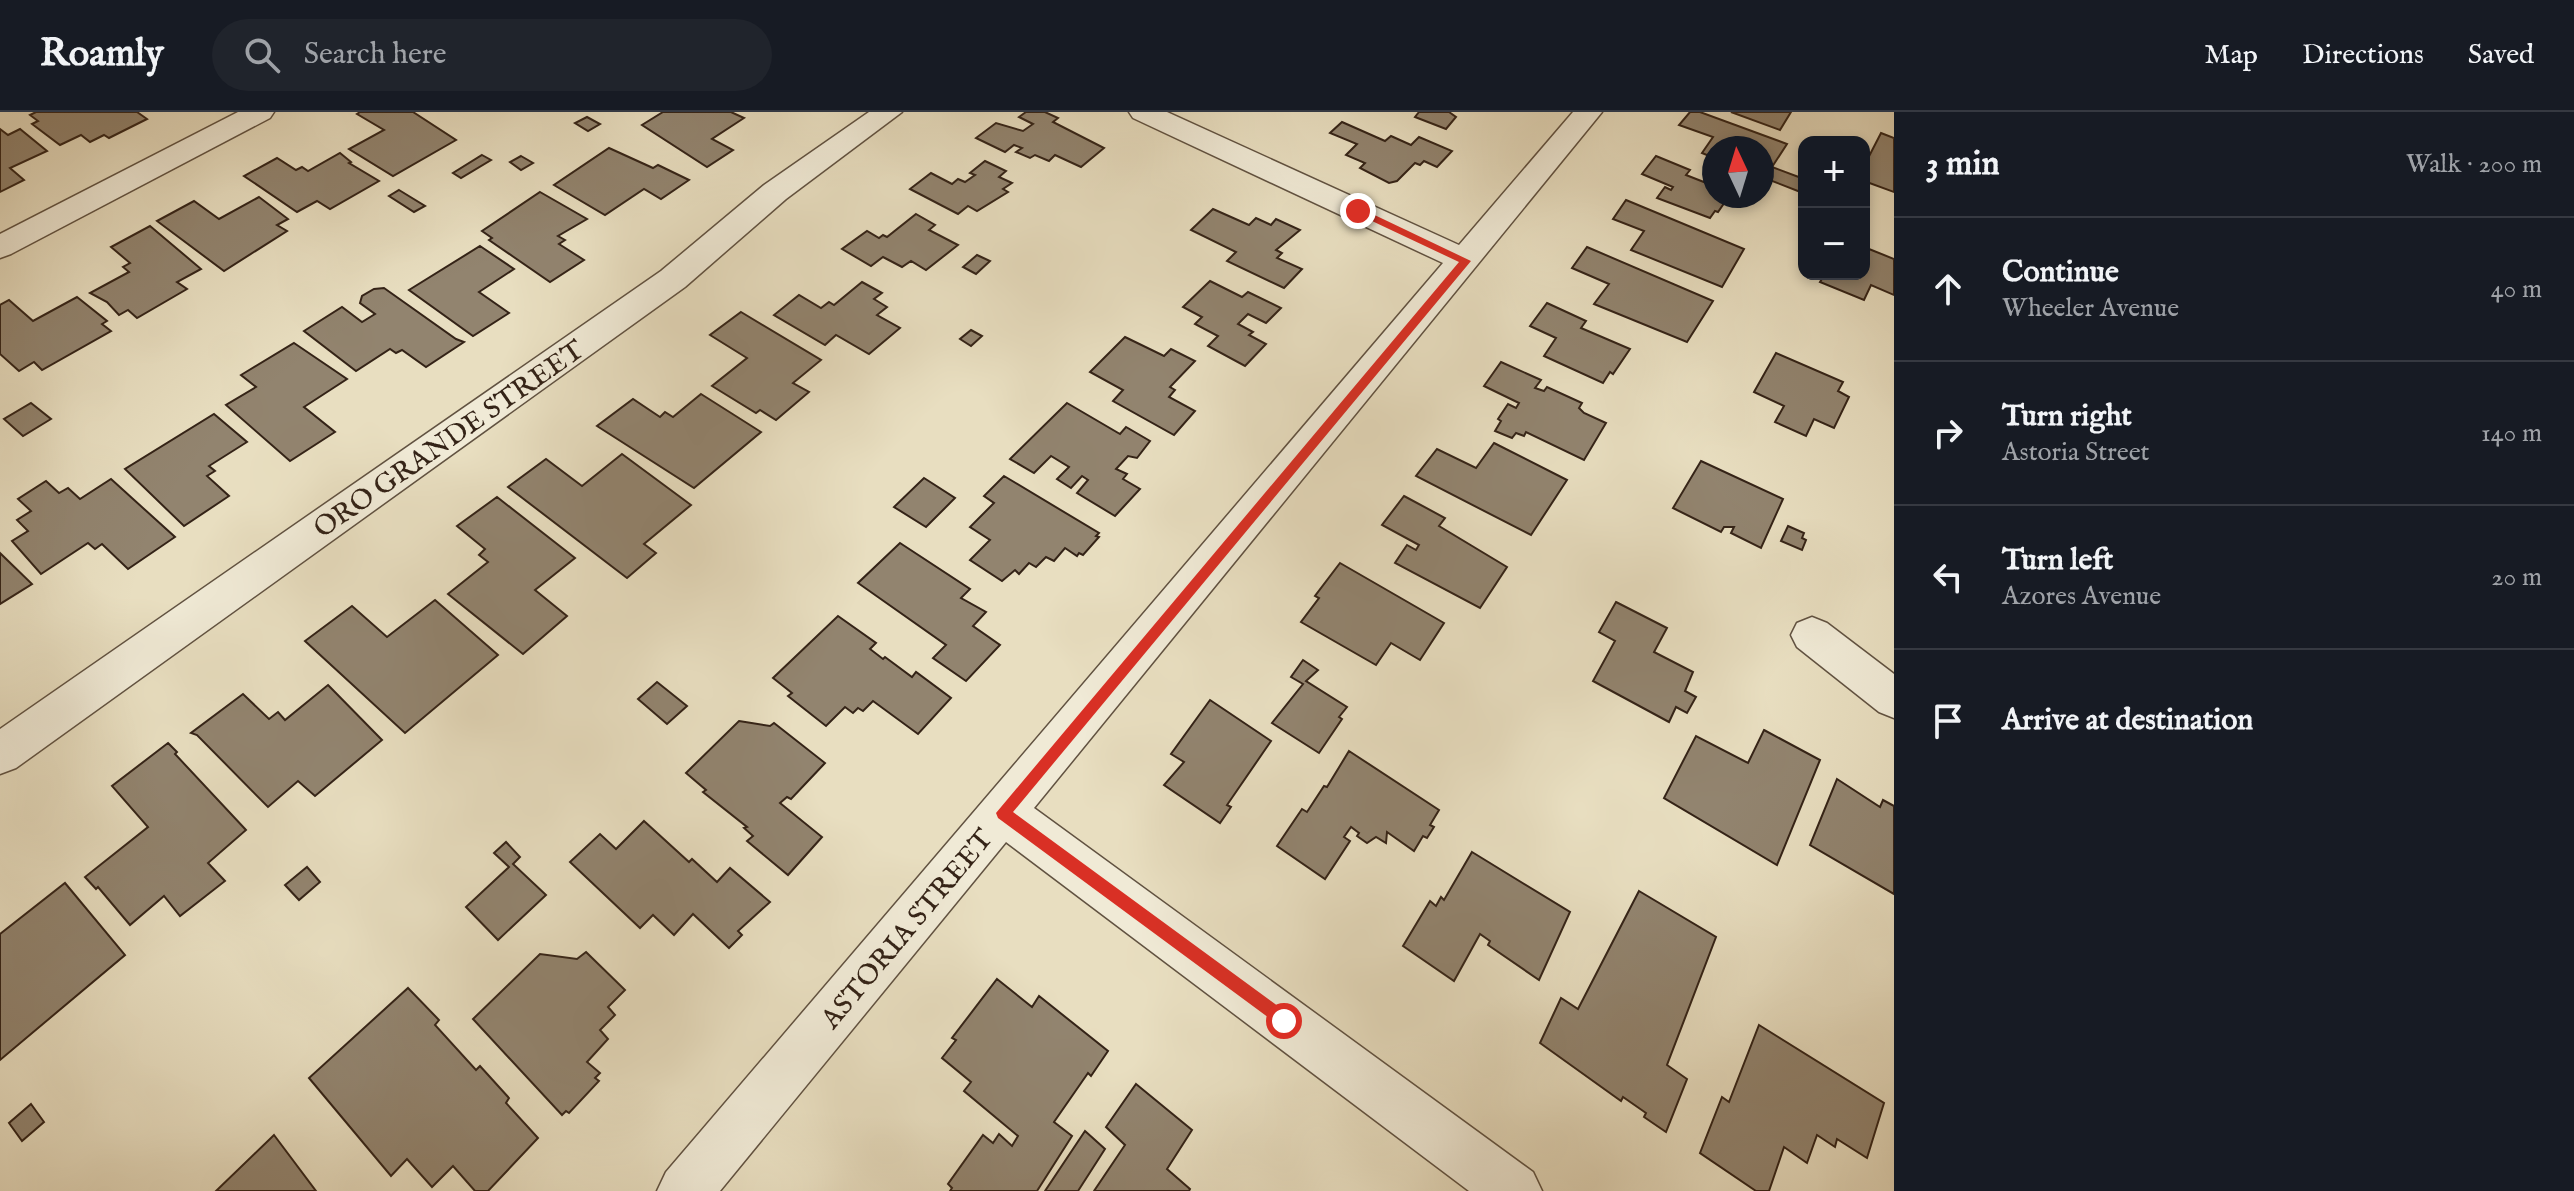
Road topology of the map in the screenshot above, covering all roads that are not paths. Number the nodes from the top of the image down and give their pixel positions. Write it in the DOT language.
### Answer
graph roads {
  1 [pos="260,112"];
  2 [pos="888,112"];
  3 [pos="1143,112"];
  4 [pos="1588,112"];
  5 [pos="0,247"];
  6 [pos="1466,261"];
  7 [pos="1812,635"];
  8 [pos="1894,699"];
  9 [pos="0,754"];
  10 [pos="1003,813"];
  11 [pos="685,1191"];
  12 [pos="1514,1191"];
  1 -- 5 [label="street"];
  2 -- 9 [label="street, ORO GRANDE STREET"];
  3 -- 6 [label="street"];
  4 -- 6 [label="street, ASTORIA STREET"];
  6 -- 10 [label="street, ASTORIA STREET"];
  7 -- 8 [label="street"];
  10 -- 11 [label="street, ASTORIA STREET"];
  10 -- 12 [label="street"];
}
